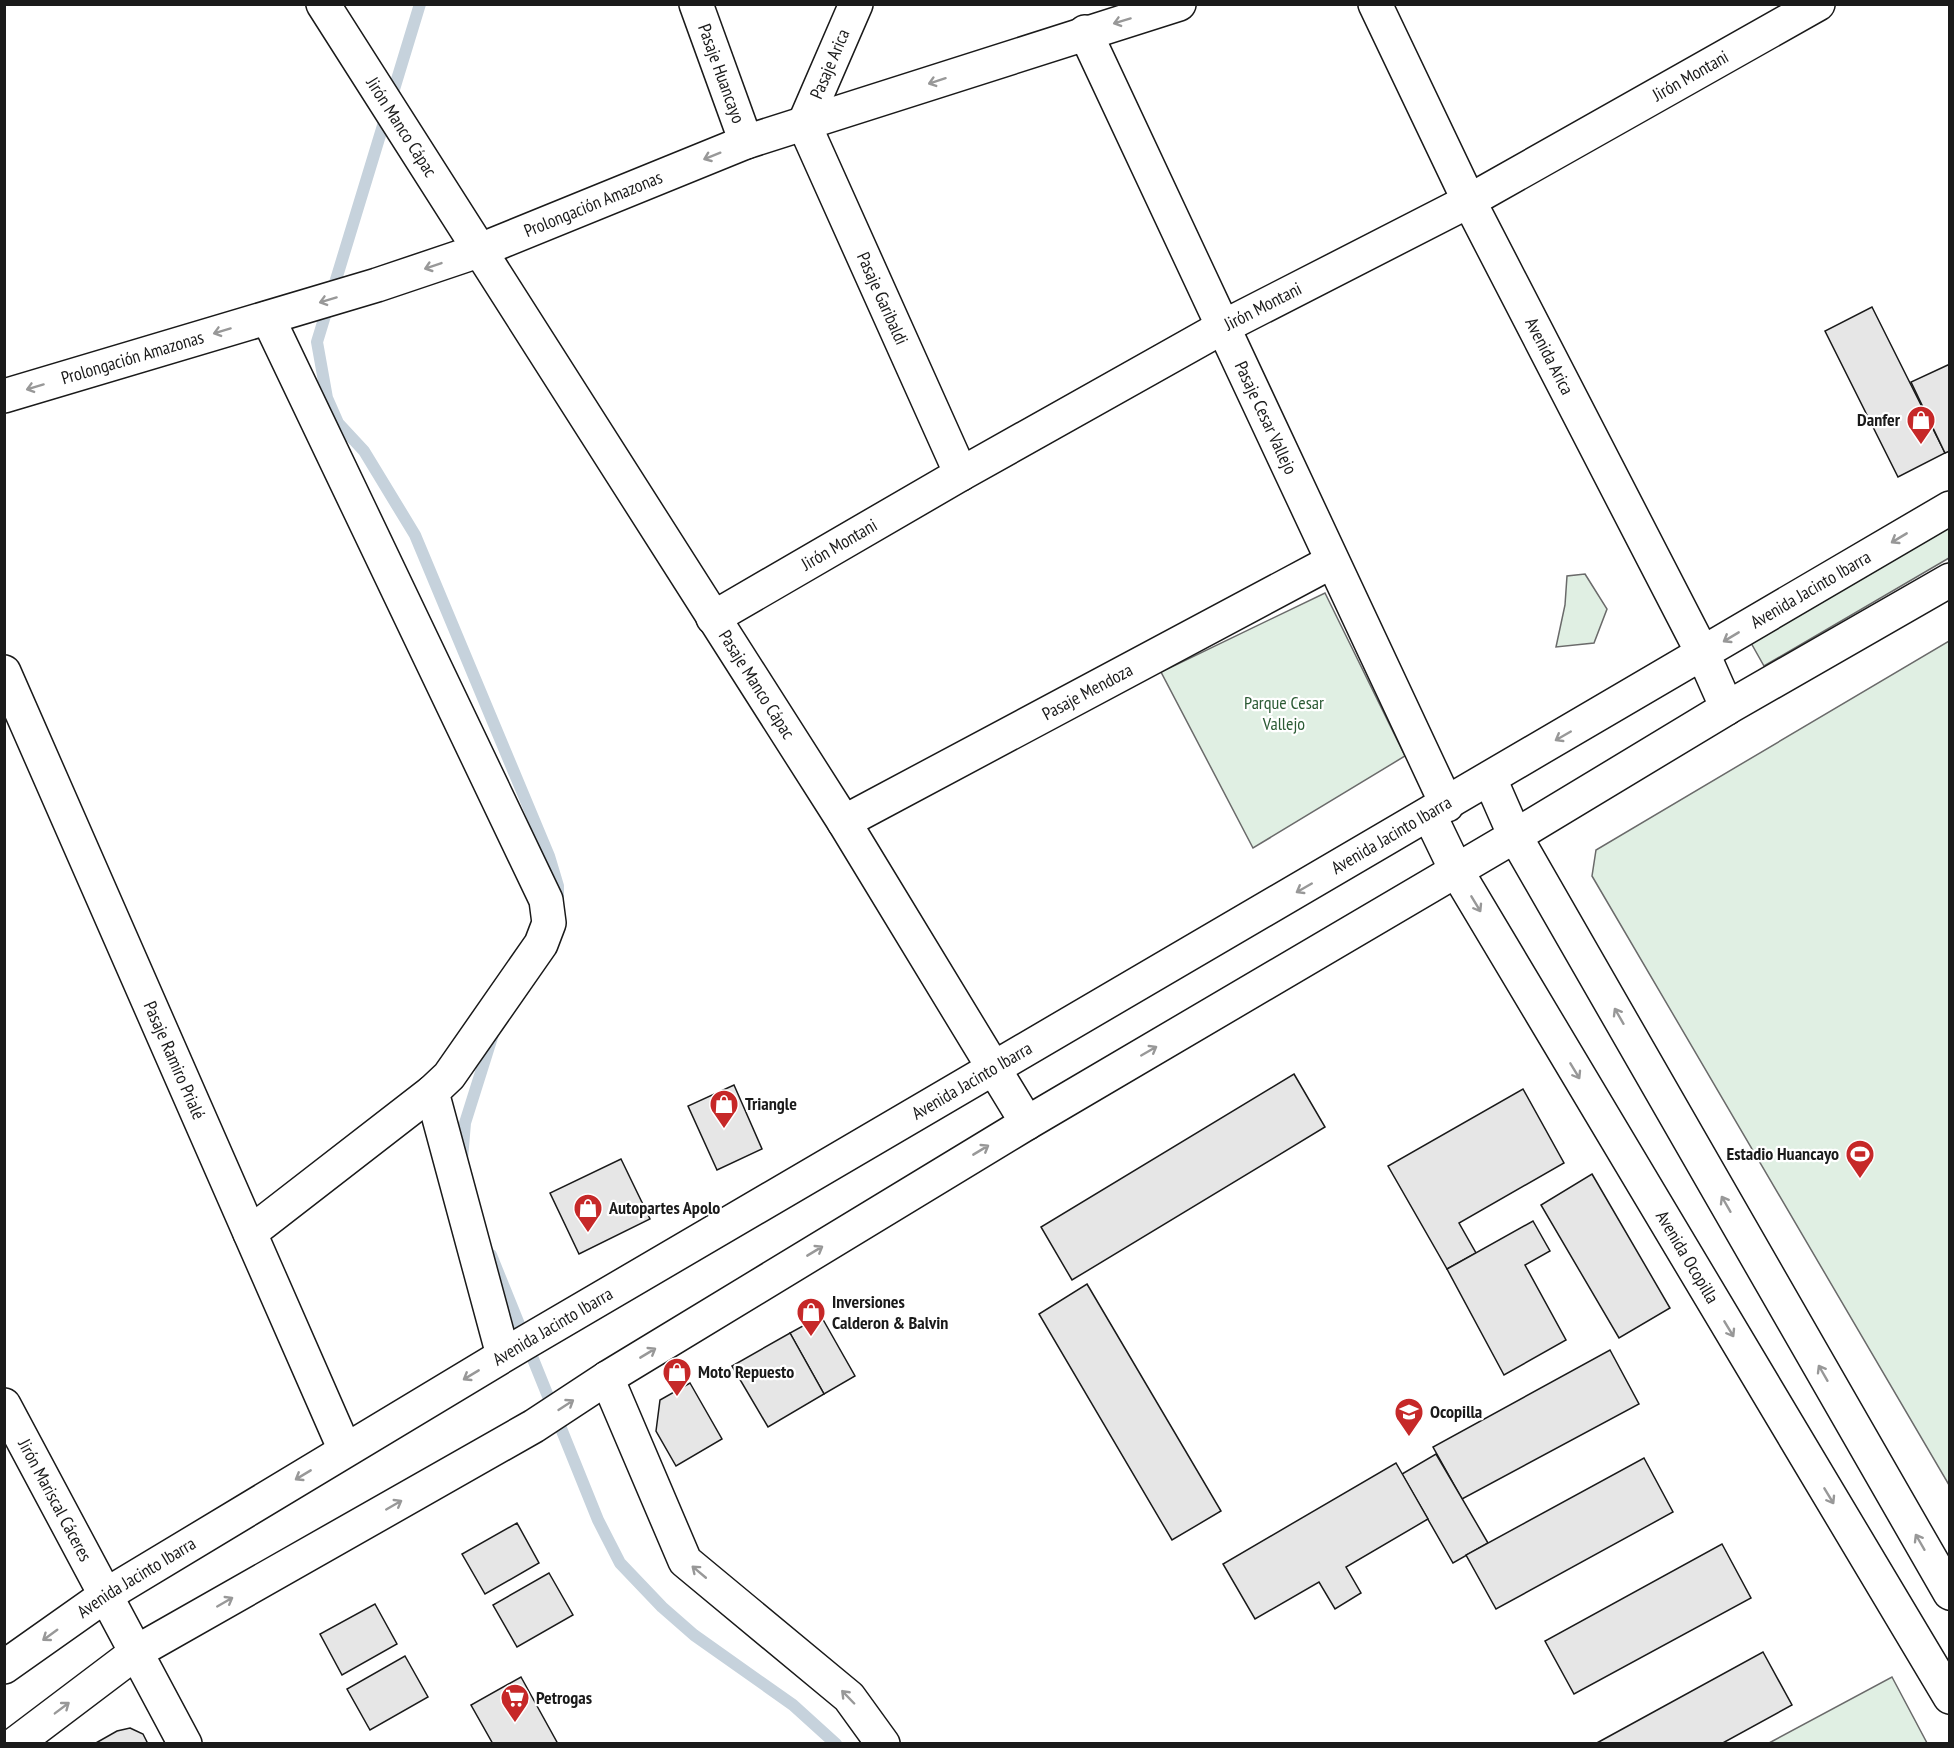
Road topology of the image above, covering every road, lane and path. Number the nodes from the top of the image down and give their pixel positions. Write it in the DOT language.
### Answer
graph roads {
  1 [pos="323,4"];
  2 [pos="696,4"];
  3 [pos="856,4"];
  4 [pos="1179,4"];
  5 [pos="1375,4"];
  6 [pos="1818,4"];
  7 [pos="1085,32"];
  8 [pos="804,124"];
  9 [pos="746,142"];
  10 [pos="1469,201"];
  11 [pos="478,251"];
  12 [pos="273,316"];
  13 [pos="1221,328"];
  14 [pos="4,396"];
  15 [pos="961,474"];
  16 [pos="1950,508"];
  17 [pos="1331,562"];
  18 [pos="1950,580"];
  19 [pos="713,618"];
  20 [pos="1703,654"];
  21 [pos="4,672"];
  22 [pos="1727,708"];
  23 [pos="1490,779"];
  24 [pos="1438,810"];
  25 [pos="844,822"];
  26 [pos="1515,836"];
  27 [pos="1456,870"];
  28 [pos="996,1068"];
  29 [pos="432,1092"];
  30 [pos="1027,1123"];
  31 [pos="250,1233"];
  32 [pos="512,1350"];
  33 [pos="602,1381"];
  34 [pos="4,1405"];
  35 [pos="345,1450"];
  36 [pos="1950,1593"];
  37 [pos="106,1595"];
  38 [pos="138,1651"];
  39 [pos="4,1668"];
  40 [pos="1950,1697"];
  41 [pos="15,1743"];
  42 [pos="185,1743"];
  43 [pos="883,1743"];
  1 -- 11 [label="street, Jirón Manco Cápac"];
  2 -- 9 [label="street, Pasaje Huancayo"];
  3 -- 8 [label="street, Pasaje Arica"];
  4 -- 7 [label="street, Prolongación Amazonas, one-way"];
  5 -- 10 [label="street, Avenida Arica"];
  6 -- 10 [label="street, Jirón Montani"];
  7 -- 8 [label="street, Prolongación Amazonas, one-way"];
  7 -- 13 [label="street, Pasaje Cesar Vallejo"];
  8 -- 9 [label="street, Prolongación Amazonas"];
  8 -- 15 [label="street, Pasaje Garibaldi"];
  9 -- 11 [label="street, Prolongación Amazonas, one-way"];
  10 -- 13 [label="street, Jirón Montani"];
  10 -- 20 [label="street, Avenida Arica"];
  11 -- 12 [label="street, Prolongación Amazonas, one-way"];
  11 -- 19 [label="street, Pasaje Manco Cápac"];
  12 -- 14 [label="street, Prolongación Amazonas, one-way"];
  12 -- 29 [label="street"];
  13 -- 15 [label="street, Jirón Montani"];
  13 -- 17 [label="street, Pasaje Cesar Vallejo"];
  15 -- 19 [label="street, Jirón Montani"];
  16 -- 20 [label="street, Avenida Jacinto Ibarra, one-way"];
  17 -- 24 [label="street, Pasaje Cesar Vallejo"];
  17 -- 25 [label="street, Pasaje Mendoza"];
  18 -- 22 [label="street"];
  19 -- 25 [label="street, Pasaje Manco Cápac"];
  20 -- 22 [label="street, Avenida Arica"];
  20 -- 23 [label="street, Avenida Jacinto Ibarra, one-way"];
  21 -- 31 [label="street, Pasaje Ramiro Prialé"];
  22 -- 26 [label="street"];
  23 -- 24 [label="street, Avenida Jacinto Ibarra"];
  23 -- 26 [label="street"];
  24 -- 27 [label="street, Avenida Ocopilla"];
  24 -- 28 [label="street, Avenida Jacinto Ibarra, one-way"];
  25 -- 28 [label="street, Pasaje Manco Cápac"];
  26 -- 27 [label="street"];
  36 -- 26 [label="street, one-way"];
  30 -- 27 [label="street, one-way"];
  27 -- 40 [label="street, Avenida Ocopilla, one-way"];
  28 -- 30 [label="street, Pasaje Manco Cápac"];
  28 -- 32 [label="street, Avenida Jacinto Ibarra"];
  29 -- 31 [label="street"];
  29 -- 32 [label="street"];
  33 -- 30 [label="street, one-way"];
  31 -- 35 [label="street, Pasaje Ramiro Prialé"];
  32 -- 35 [label="street, Avenida Jacinto Ibarra, one-way"];
  38 -- 33 [label="street, one-way"];
  43 -- 33 [label="street, one-way"];
  34 -- 37 [label="street, Jirón Mariscal Cáceres"];
  35 -- 37 [label="street, Avenida Jacinto Ibarra, one-way"];
  37 -- 38 [label="street, Jirón Mariscal Cáceres"];
  37 -- 39 [label="street, Avenida Jacinto Ibarra, one-way"];
  41 -- 38 [label="street, one-way"];
  38 -- 42 [label="street, Jirón Mariscal Cáceres"];
}
